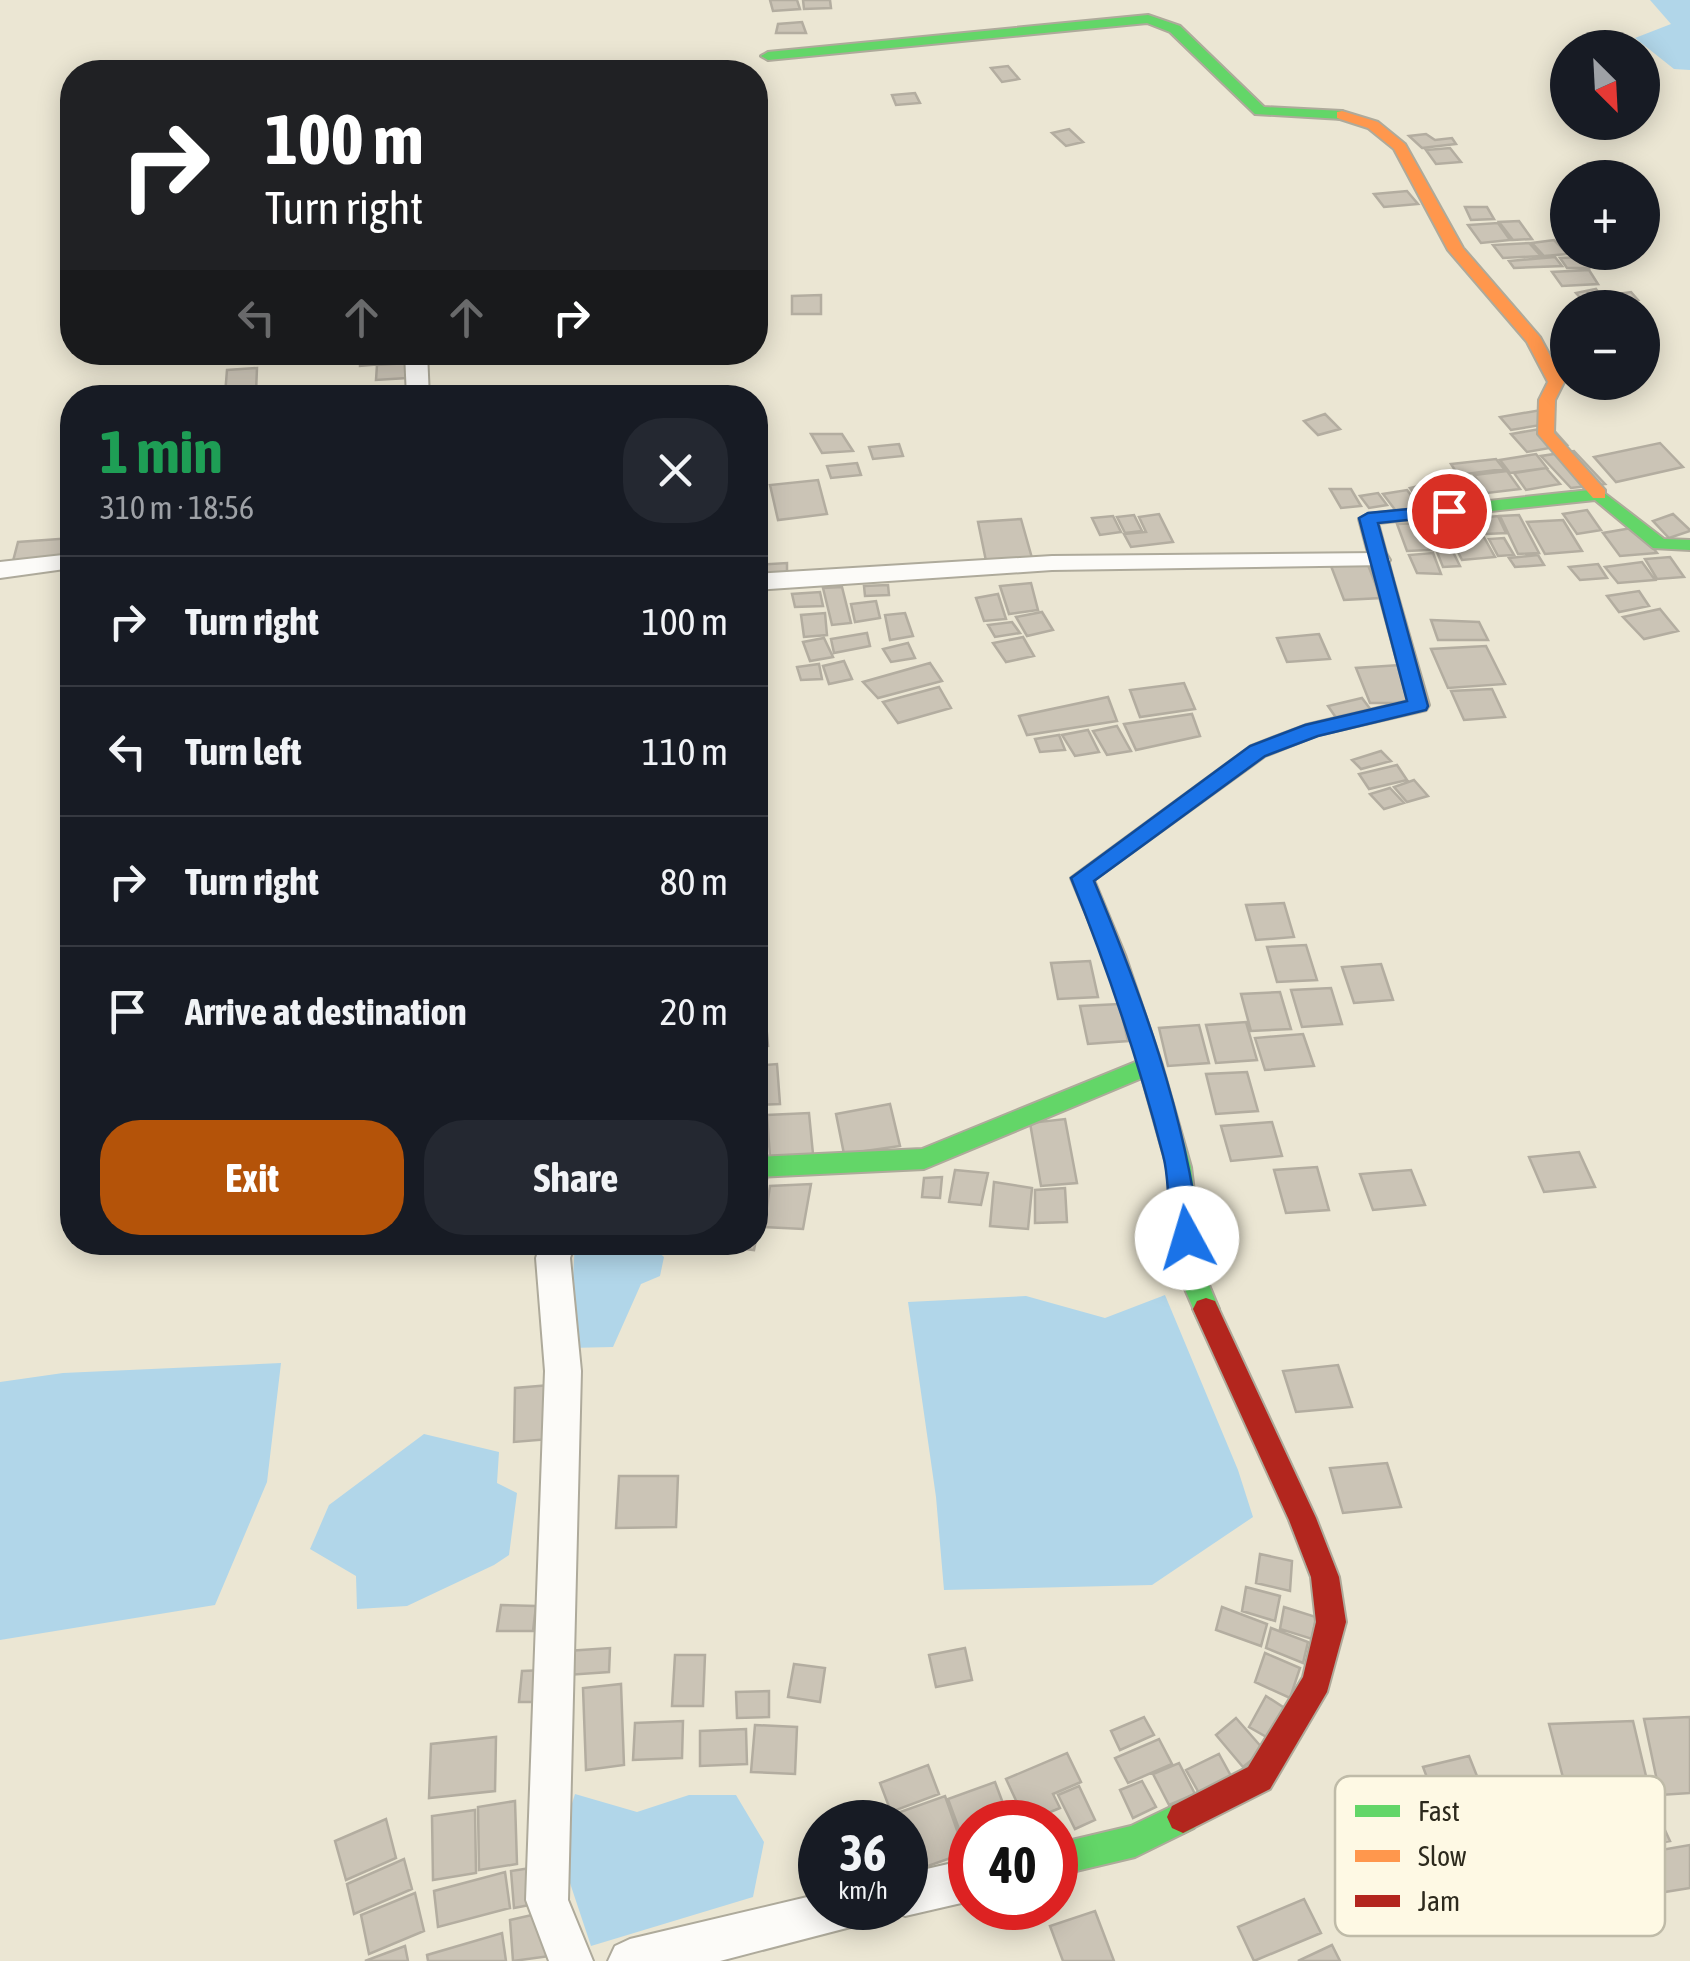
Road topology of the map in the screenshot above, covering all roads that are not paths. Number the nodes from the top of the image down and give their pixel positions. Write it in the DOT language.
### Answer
graph roads {
  1 [pos="768,56"];
  2 [pos="1599,494"];
  3 [pos="1690,546"];
  4 [pos="1378,560"];
  5 [pos="60,563"];
  6 [pos="0,570"];
  7 [pos="768,581"];
  8 [pos="1150,1064"];
  9 [pos="768,1165"];
  10 [pos="554,1255"];
  11 [pos="1078,1855"];
  12 [pos="798,1921"];
  13 [pos="571,1961"];
  14 [pos="630,1961"];
  1 -- 2 [label="street"];
  2 -- 3 [label="street"];
  2 -- 4 [label="street"];
  4 -- 7 [label="street"];
  4 -- 8 [label="street"];
  5 -- 6 [label="street"];
  8 -- 9 [label="street"];
  8 -- 11 [label="street"];
  10 -- 13 [label="street"];
  12 -- 14 [label="street"];
}
